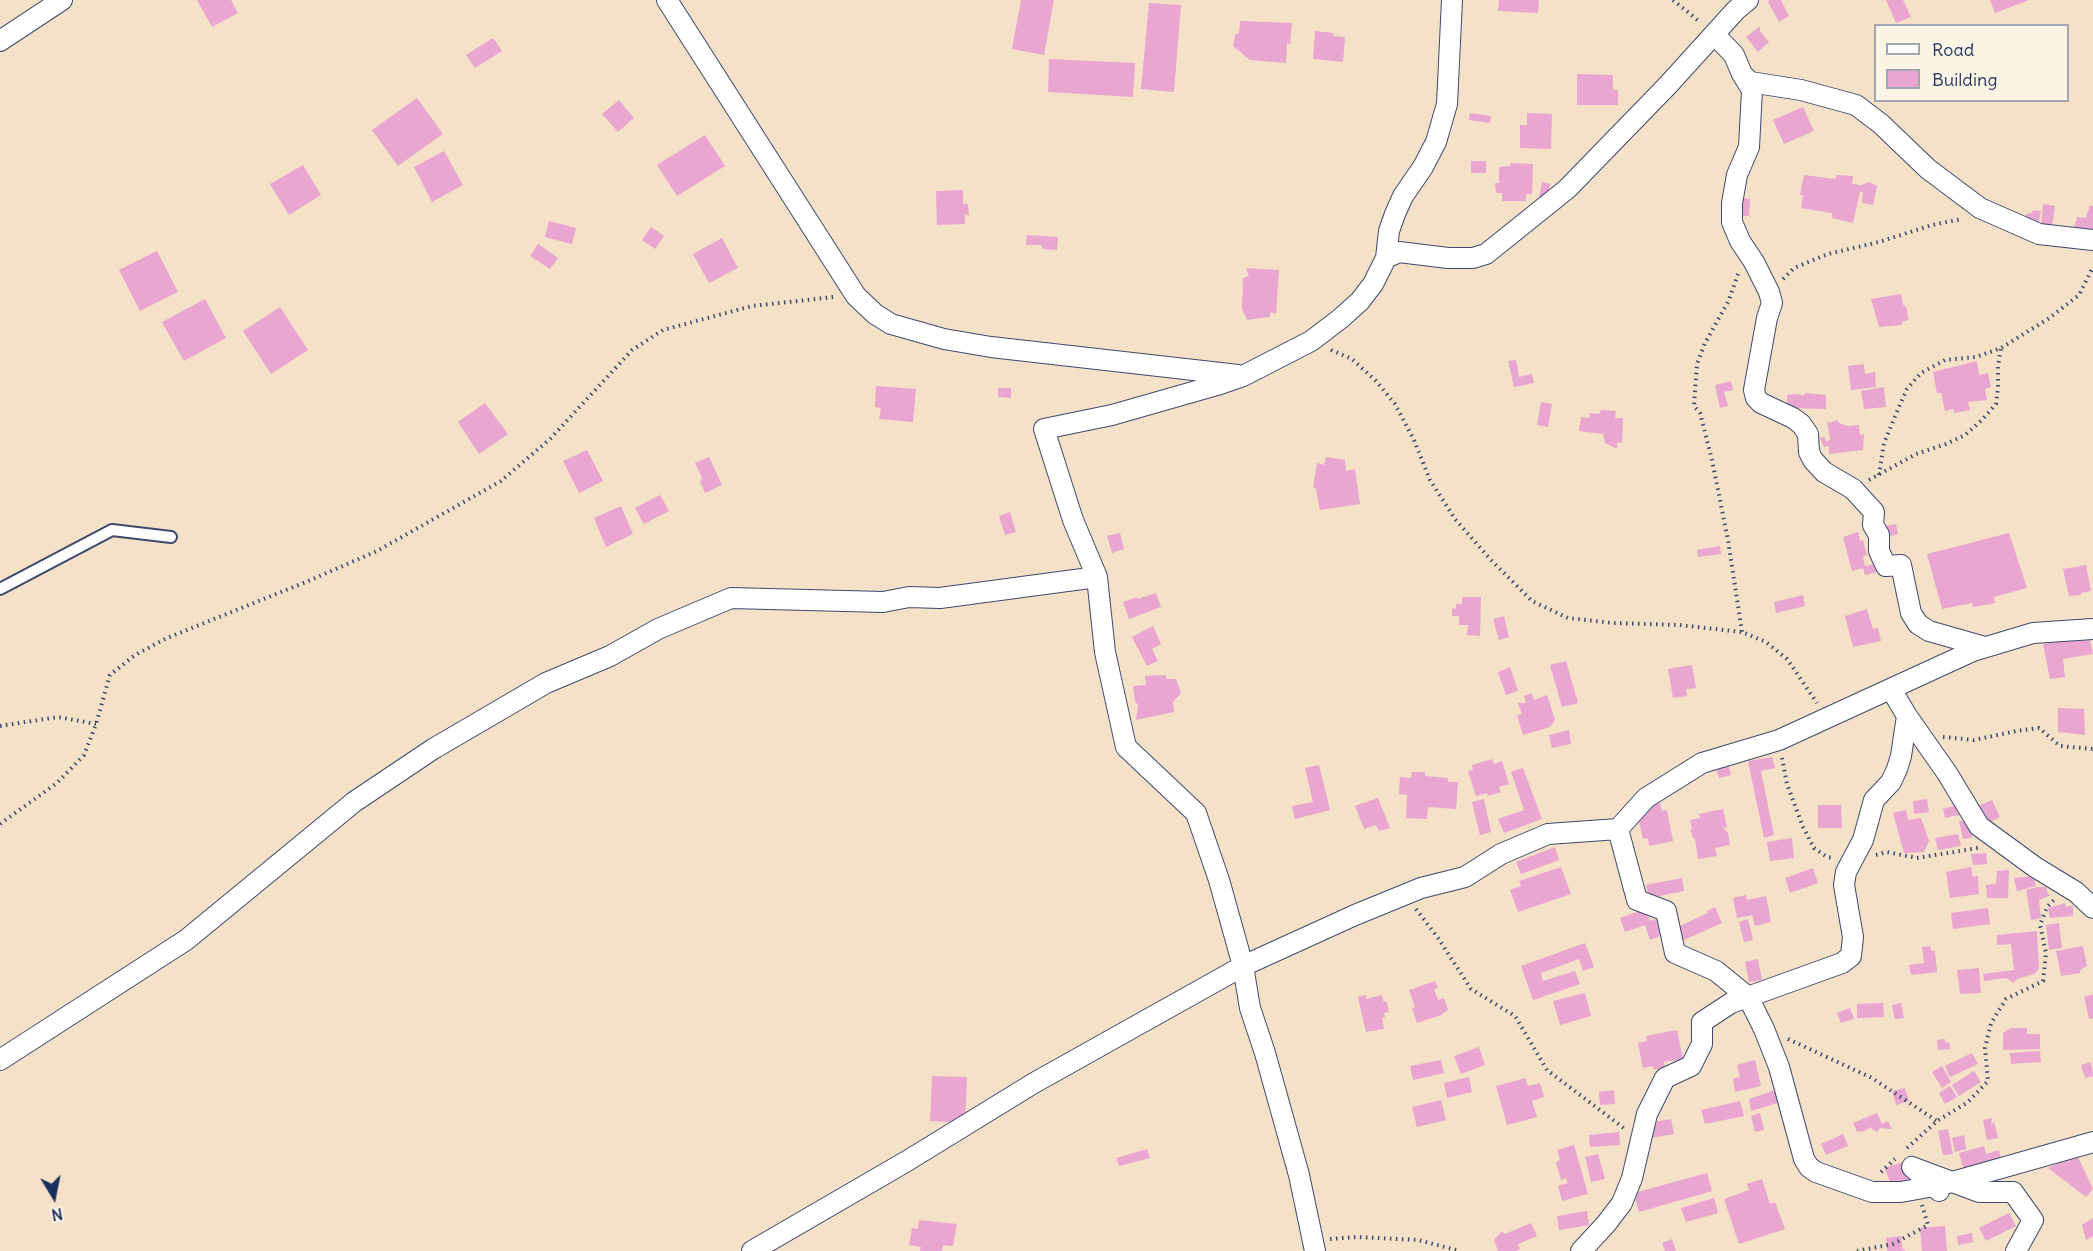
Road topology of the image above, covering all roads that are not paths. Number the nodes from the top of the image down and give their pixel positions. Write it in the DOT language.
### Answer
graph roads {
  1 [pos="62,0"];
  2 [pos="667,0"];
  3 [pos="1452,0"];
  4 [pos="1748,0"];
  5 [pos="1715,35"];
  6 [pos="0,41"];
  7 [pos="1742,74"];
  8 [pos="2093,240"];
  9 [pos="1386,258"];
  10 [pos="1243,376"];
  11 [pos="171,537"];
  12 [pos="1097,577"];
  13 [pos="0,590"];
  14 [pos="2093,629"];
  15 [pos="1985,647"];
  16 [pos="1891,689"];
  17 [pos="1907,716"];
  18 [pos="1618,829"];
  19 [pos="2093,908"];
  20 [pos="1243,966"];
  21 [pos="1748,997"];
  22 [pos="0,1060"];
  23 [pos="2093,1142"];
  24 [pos="1945,1184"];
  25 [pos="1315,1246"];
  26 [pos="752,1251"];
  27 [pos="1581,1251"];
  28 [pos="2016,1251"];
  1 -- 6 [label="street"];
  2 -- 10 [label="street"];
  3 -- 9 [label="street"];
  4 -- 5 [label="street"];
  5 -- 7 [label="street"];
  5 -- 9 [label="street"];
  7 -- 8 [label="street"];
  7 -- 15 [label="street"];
  9 -- 10 [label="street"];
  10 -- 12 [label="street"];
  11 -- 13 [label="lane"];
  12 -- 20 [label="street"];
  12 -- 22 [label="street"];
  14 -- 15 [label="street"];
  15 -- 16 [label="street"];
  16 -- 17 [label="street"];
  16 -- 18 [label="street"];
  17 -- 19 [label="street"];
  17 -- 21 [label="street"];
  18 -- 20 [label="street"];
  18 -- 21 [label="street"];
  20 -- 25 [label="street"];
  20 -- 26 [label="street"];
  21 -- 24 [label="street"];
  21 -- 27 [label="street"];
  23 -- 24 [label="street"];
  24 -- 28 [label="street"];
}
